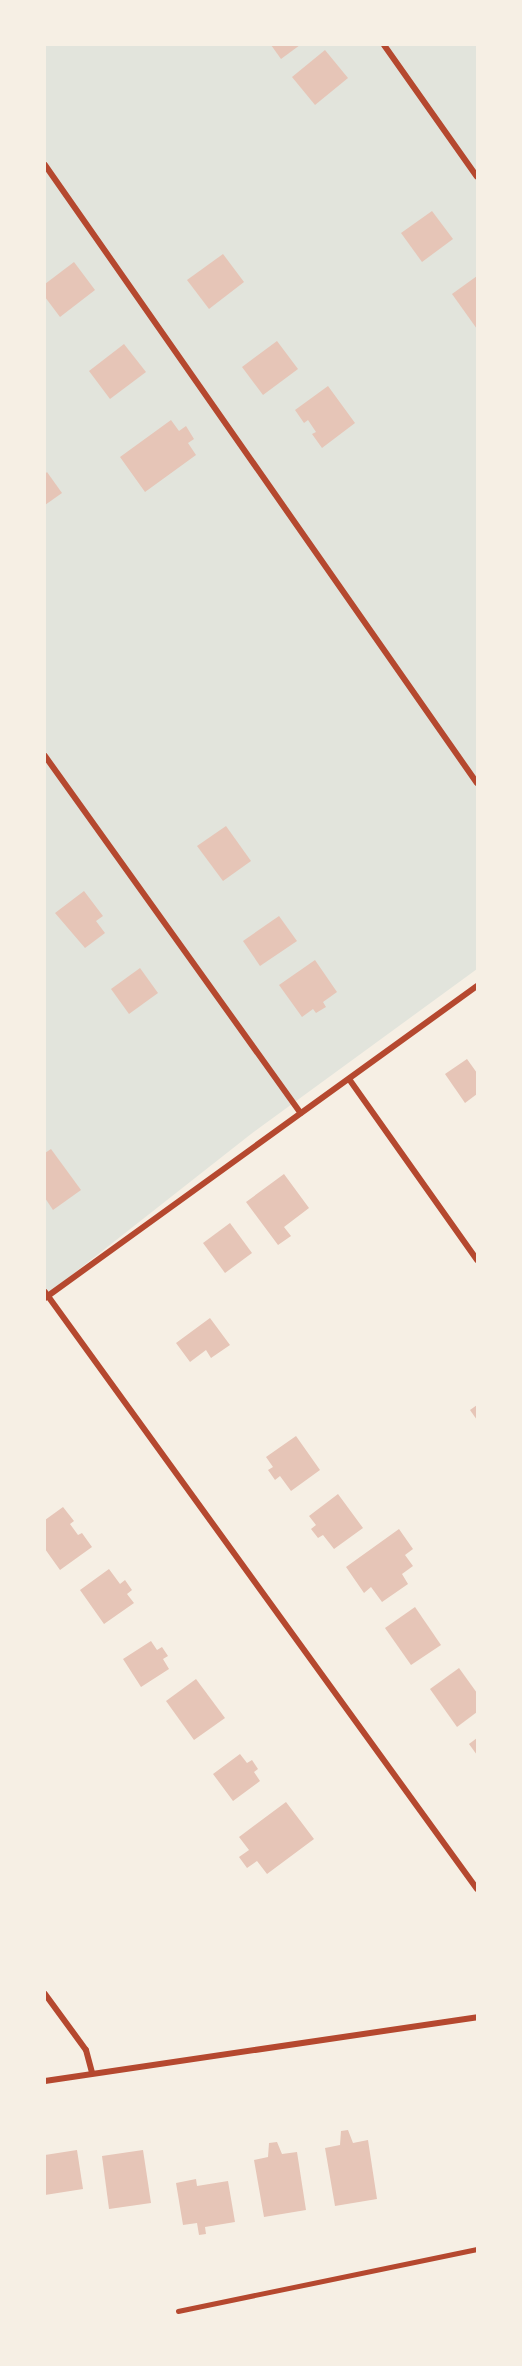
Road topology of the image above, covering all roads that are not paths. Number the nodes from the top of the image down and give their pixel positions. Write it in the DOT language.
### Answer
graph roads {
  1 [pos="384,45"];
  2 [pos="45,165"];
  3 [pos="477,177"];
  4 [pos="45,756"];
  5 [pos="477,783"];
  6 [pos="477,986"];
  7 [pos="348,1079"];
  8 [pos="301,1113"];
  9 [pos="477,1260"];
  10 [pos="46,1296"];
  11 [pos="477,1889"];
  12 [pos="45,1994"];
  13 [pos="477,2017"];
  14 [pos="92,2073"];
  15 [pos="45,2081"];
  16 [pos="477,2249"];
  17 [pos="178,2311"];
  1 -- 3 [label="street"];
  2 -- 5 [label="street"];
  4 -- 8 [label="street"];
  6 -- 7 [label="street"];
  7 -- 8 [label="street"];
  7 -- 9 [label="street"];
  8 -- 10 [label="street"];
  10 -- 11 [label="street"];
  12 -- 14 [label="street"];
  13 -- 14 [label="street"];
  14 -- 15 [label="street"];
  16 -- 17 [label="lane"];
}
